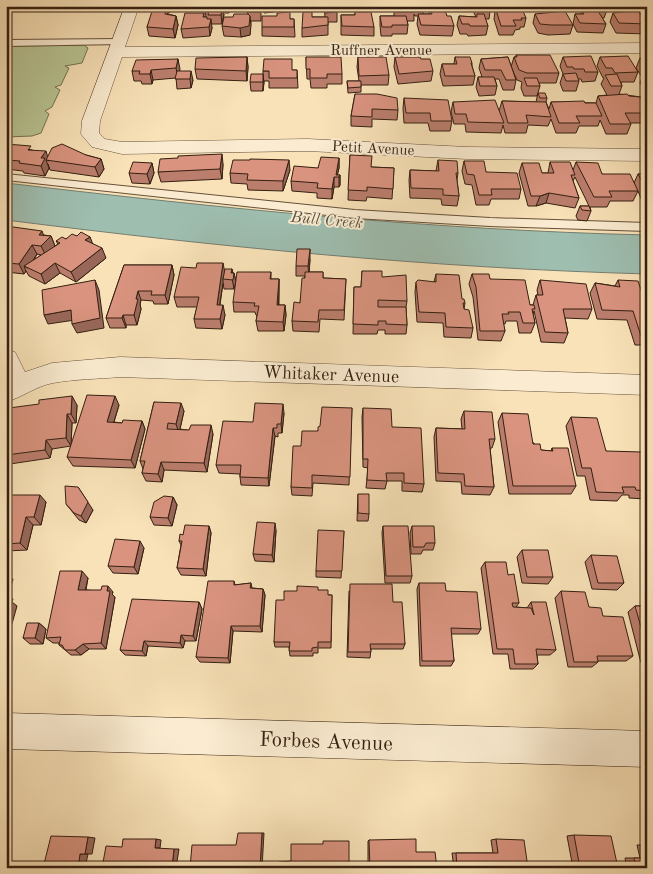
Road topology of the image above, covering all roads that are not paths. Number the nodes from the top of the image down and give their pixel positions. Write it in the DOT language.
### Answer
graph roads {
  1 [pos="132,6"];
  2 [pos="6,43"];
  3 [pos="117,47"];
  4 [pos="647,48"];
  5 [pos="647,155"];
  6 [pos="6,177"];
  7 [pos="647,227"];
  8 [pos="6,359"];
  9 [pos="647,385"];
  10 [pos="12,388"];
  11 [pos="6,731"];
  12 [pos="647,749"];
  1 -- 3 [label="street"];
  2 -- 3 [label="lane"];
  3 -- 4 [label="street, Ruffner Avenue"];
  3 -- 5 [label="street, Petit Avenue"];
  6 -- 7 [label="lane"];
  8 -- 10 [label="street"];
  9 -- 10 [label="street, Whitaker Avenue"];
  11 -- 12 [label="street, Forbes Avenue"];
}
